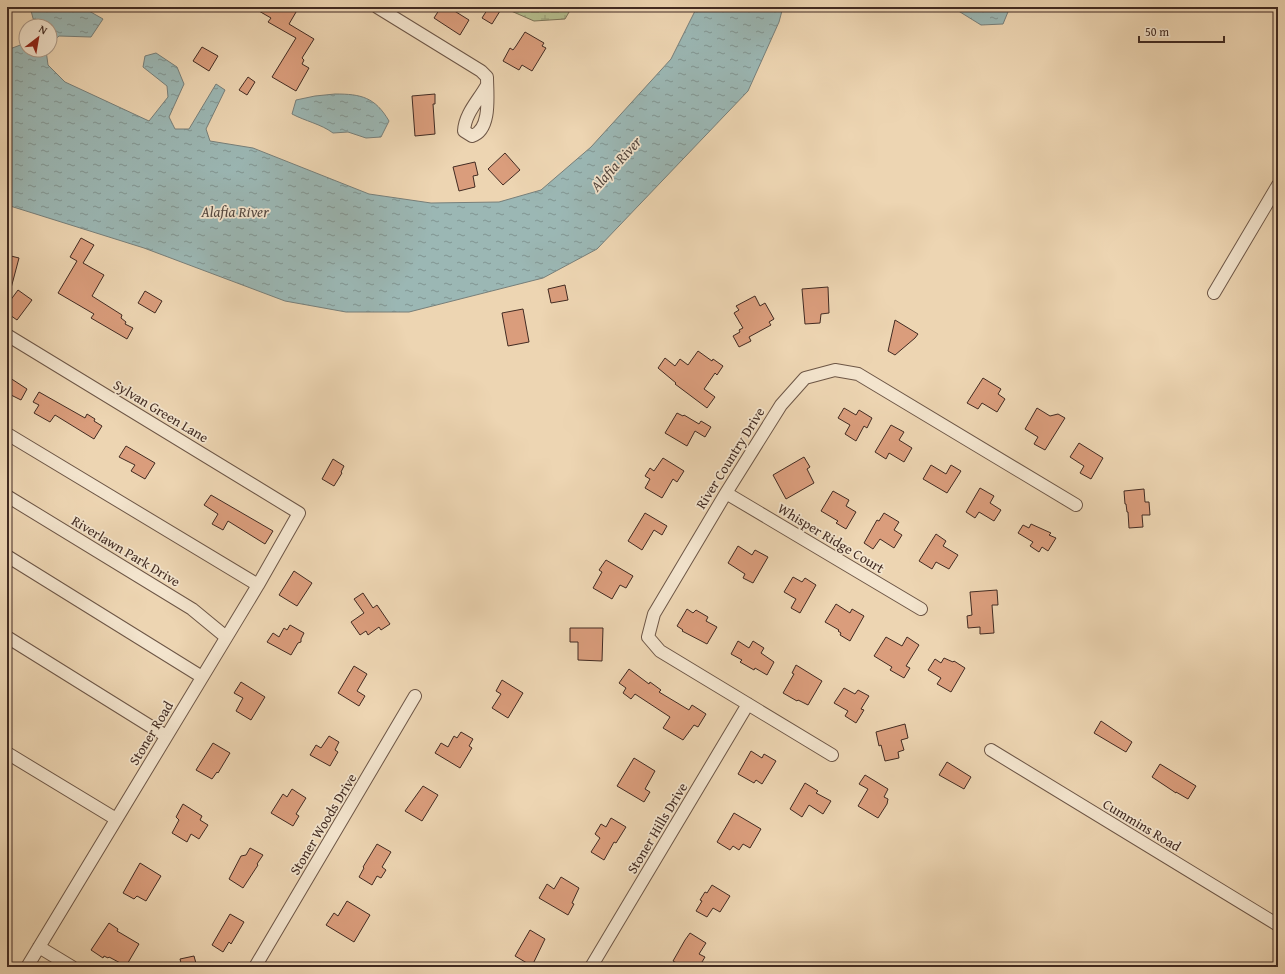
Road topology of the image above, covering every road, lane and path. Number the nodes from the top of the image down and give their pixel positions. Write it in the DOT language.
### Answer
graph roads {
  1 [pos="377,7"];
  2 [pos="487,85"];
  3 [pos="1278,185"];
  4 [pos="1214,293"];
  5 [pos="7,335"];
  6 [pos="7,435"];
  7 [pos="726,493"];
  8 [pos="7,496"];
  9 [pos="1076,505"];
  10 [pos="299,513"];
  11 [pos="7,556"];
  12 [pos="258,585"];
  13 [pos="921,609"];
  14 [pos="7,637"];
  15 [pos="226,637"];
  16 [pos="202,676"];
  17 [pos="415,696"];
  18 [pos="748,704"];
  19 [pos="166,736"];
  20 [pos="991,750"];
  21 [pos="7,753"];
  22 [pos="832,755"];
  23 [pos="116,819"];
  24 [pos="1278,925"];
  25 [pos="39,947"];
  26 [pos="26,967"];
  27 [pos="72,967"];
  28 [pos="256,967"];
  29 [pos="591,967"];
  1 -- 2 [label="street"];
  3 -- 4 [label="street"];
  5 -- 10 [label="street, Sylvan Green Lane"];
  6 -- 12 [label="street"];
  7 -- 9 [label="street, River Country Drive"];
  7 -- 13 [label="street, Whisper Ridge Court"];
  7 -- 18 [label="street, River Country Drive"];
  8 -- 15 [label="street, Riverlawn Park Drive"];
  10 -- 12 [label="street, Stoner Road"];
  11 -- 16 [label="street"];
  12 -- 15 [label="street, Stoner Road"];
  14 -- 19 [label="street"];
  15 -- 16 [label="street, Stoner Road"];
  16 -- 19 [label="street, Stoner Road"];
  17 -- 28 [label="street, Stoner Woods Drive"];
  18 -- 22 [label="street, River Country Drive"];
  18 -- 29 [label="street, Stoner Hills Drive"];
  19 -- 23 [label="street, Stoner Road"];
  20 -- 24 [label="street, Cummins Road"];
  21 -- 23 [label="street"];
  23 -- 25 [label="street, Stoner Road"];
  25 -- 26 [label="street, Stoner Road"];
  25 -- 27 [label="street"];
}
